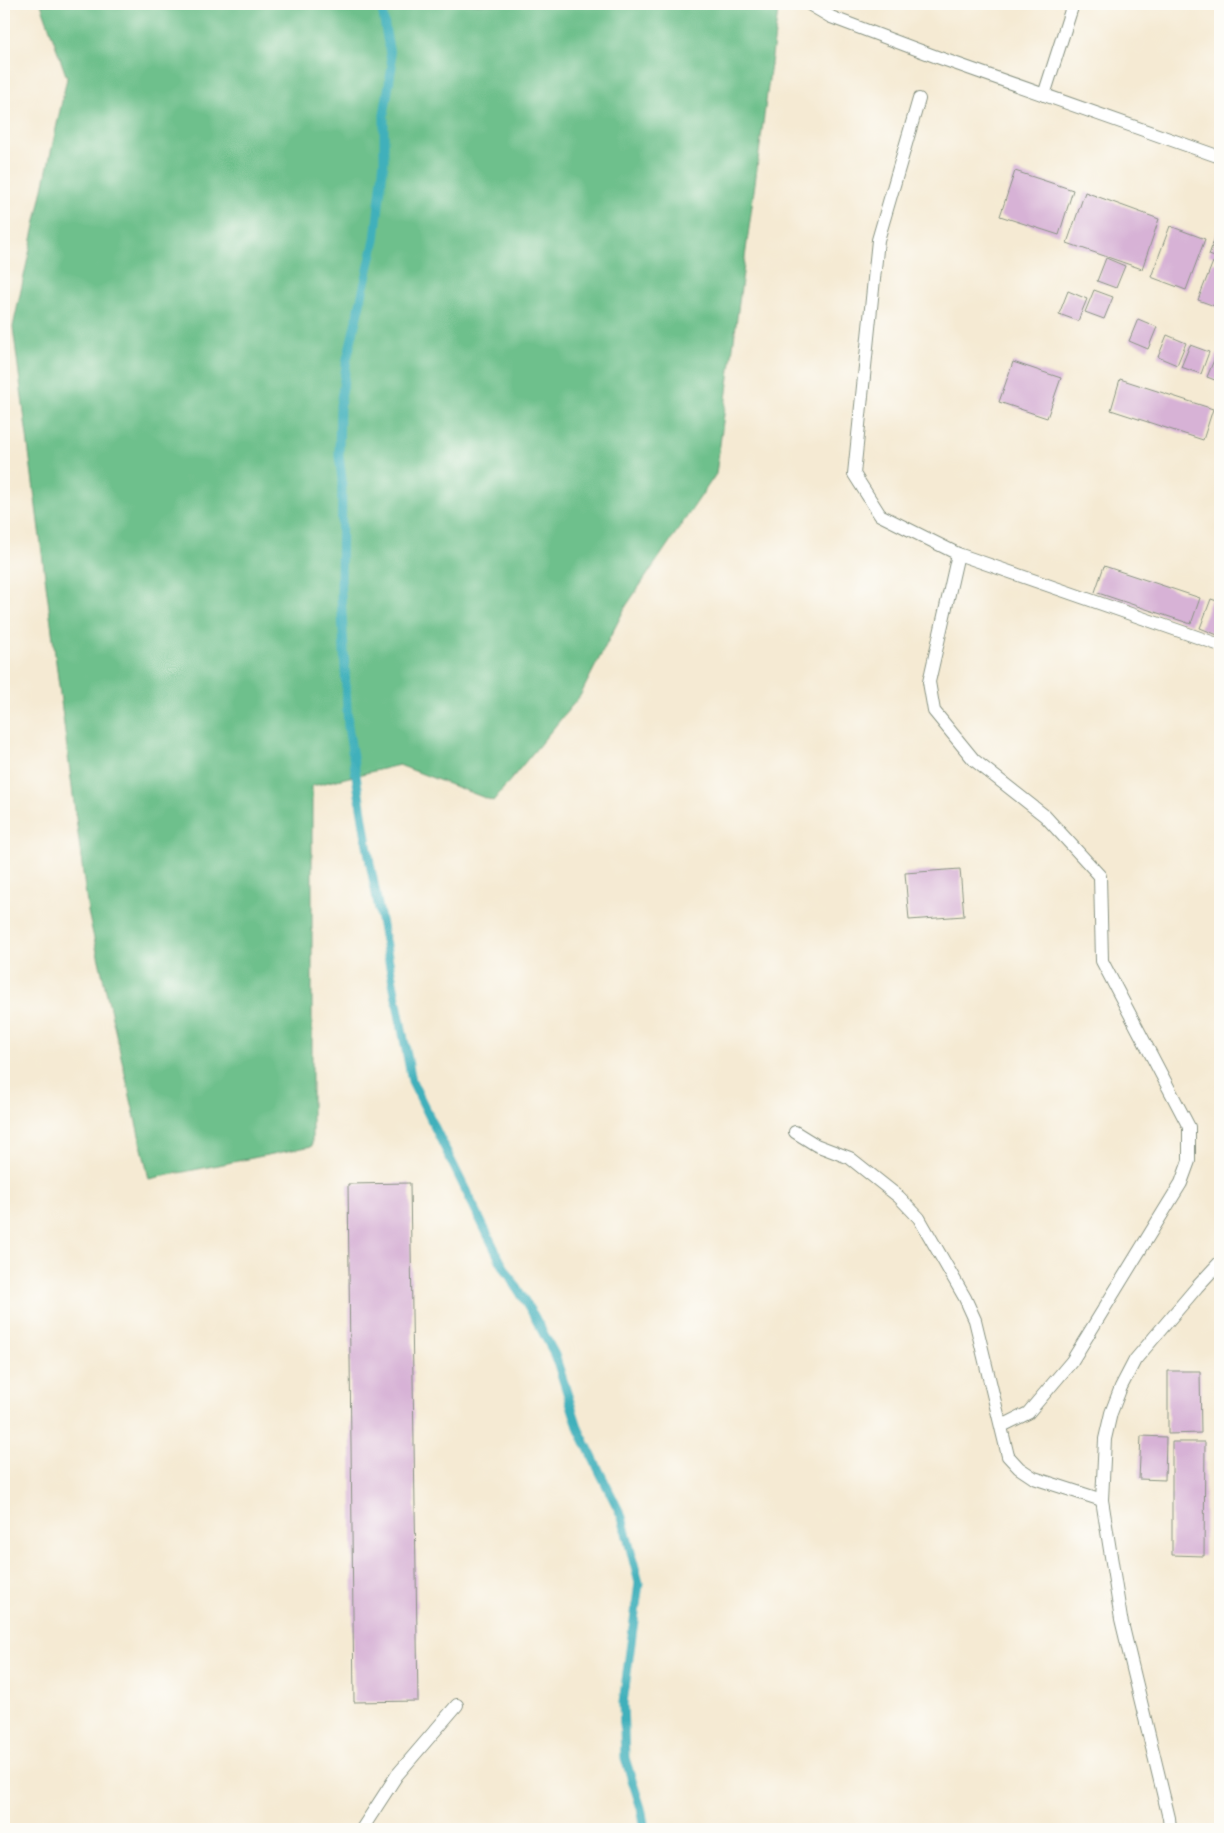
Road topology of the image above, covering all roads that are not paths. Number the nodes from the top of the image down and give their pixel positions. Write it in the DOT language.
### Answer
graph roads {
  1 [pos="809,4"];
  2 [pos="1073,4"];
  3 [pos="1044,95"];
  4 [pos="919,100"];
  5 [pos="1220,157"];
  6 [pos="958,554"];
  7 [pos="1220,645"];
  8 [pos="795,1132"];
  9 [pos="1220,1262"];
  10 [pos="1002,1426"];
  11 [pos="1102,1500"];
  12 [pos="457,1705"];
  13 [pos="362,1829"];
  14 [pos="1170,1829"];
  1 -- 3 [label="lane"];
  2 -- 3 [label="lane"];
  3 -- 5 [label="lane"];
  4 -- 6 [label="lane"];
  6 -- 7 [label="lane"];
  6 -- 10 [label="lane"];
  8 -- 10 [label="lane"];
  9 -- 11 [label="lane"];
  10 -- 11 [label="lane"];
  11 -- 14 [label="lane"];
  12 -- 13 [label="lane"];
}
